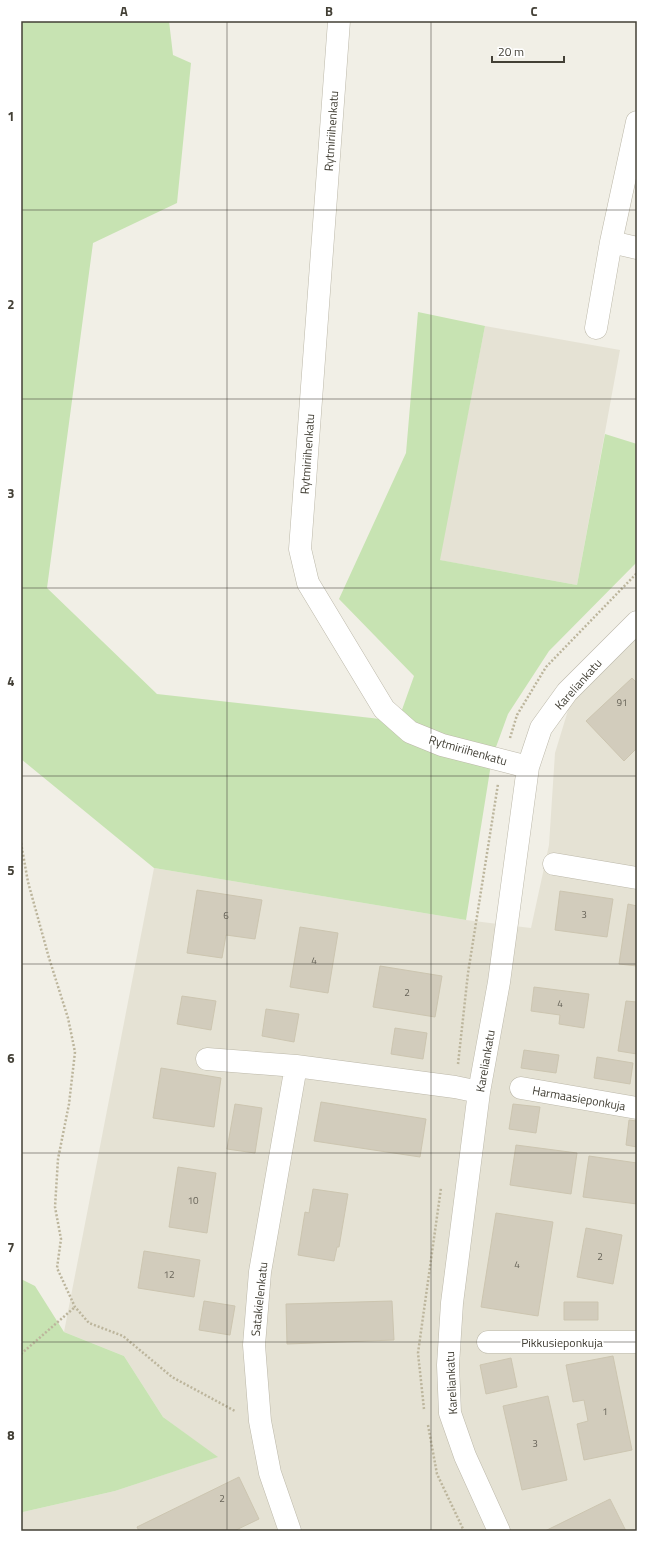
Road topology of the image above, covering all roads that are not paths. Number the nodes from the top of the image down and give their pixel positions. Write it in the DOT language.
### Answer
graph roads {
  1 [pos="339,21"];
  2 [pos="637,122"];
  3 [pos="611,242"];
  4 [pos="637,248"];
  5 [pos="596,328"];
  6 [pos="637,622"];
  7 [pos="528,767"];
  8 [pos="554,864"];
  9 [pos="637,878"];
  10 [pos="207,1059"];
  11 [pos="296,1066"];
  12 [pos="521,1088"];
  13 [pos="480,1092"];
  14 [pos="637,1108"];
  15 [pos="488,1342"];
  16 [pos="637,1342"];
  17 [pos="290,1531"];
  18 [pos="499,1531"];
  1 -- 7 [label="street, Rytmiriihenkatu"];
  2 -- 3 [label="street"];
  3 -- 4 [label="street"];
  3 -- 5 [label="street"];
  6 -- 7 [label="street, Kareliankatu"];
  7 -- 13 [label="street, Kareliankatu"];
  8 -- 9 [label="street"];
  10 -- 11 [label="street"];
  11 -- 13 [label="street"];
  11 -- 17 [label="street, Satakielenkatu"];
  12 -- 14 [label="street, Harmaasieponkuja"];
  13 -- 18 [label="street, Kareliankatu"];
  15 -- 16 [label="street, Pikkusieponkuja"];
}
